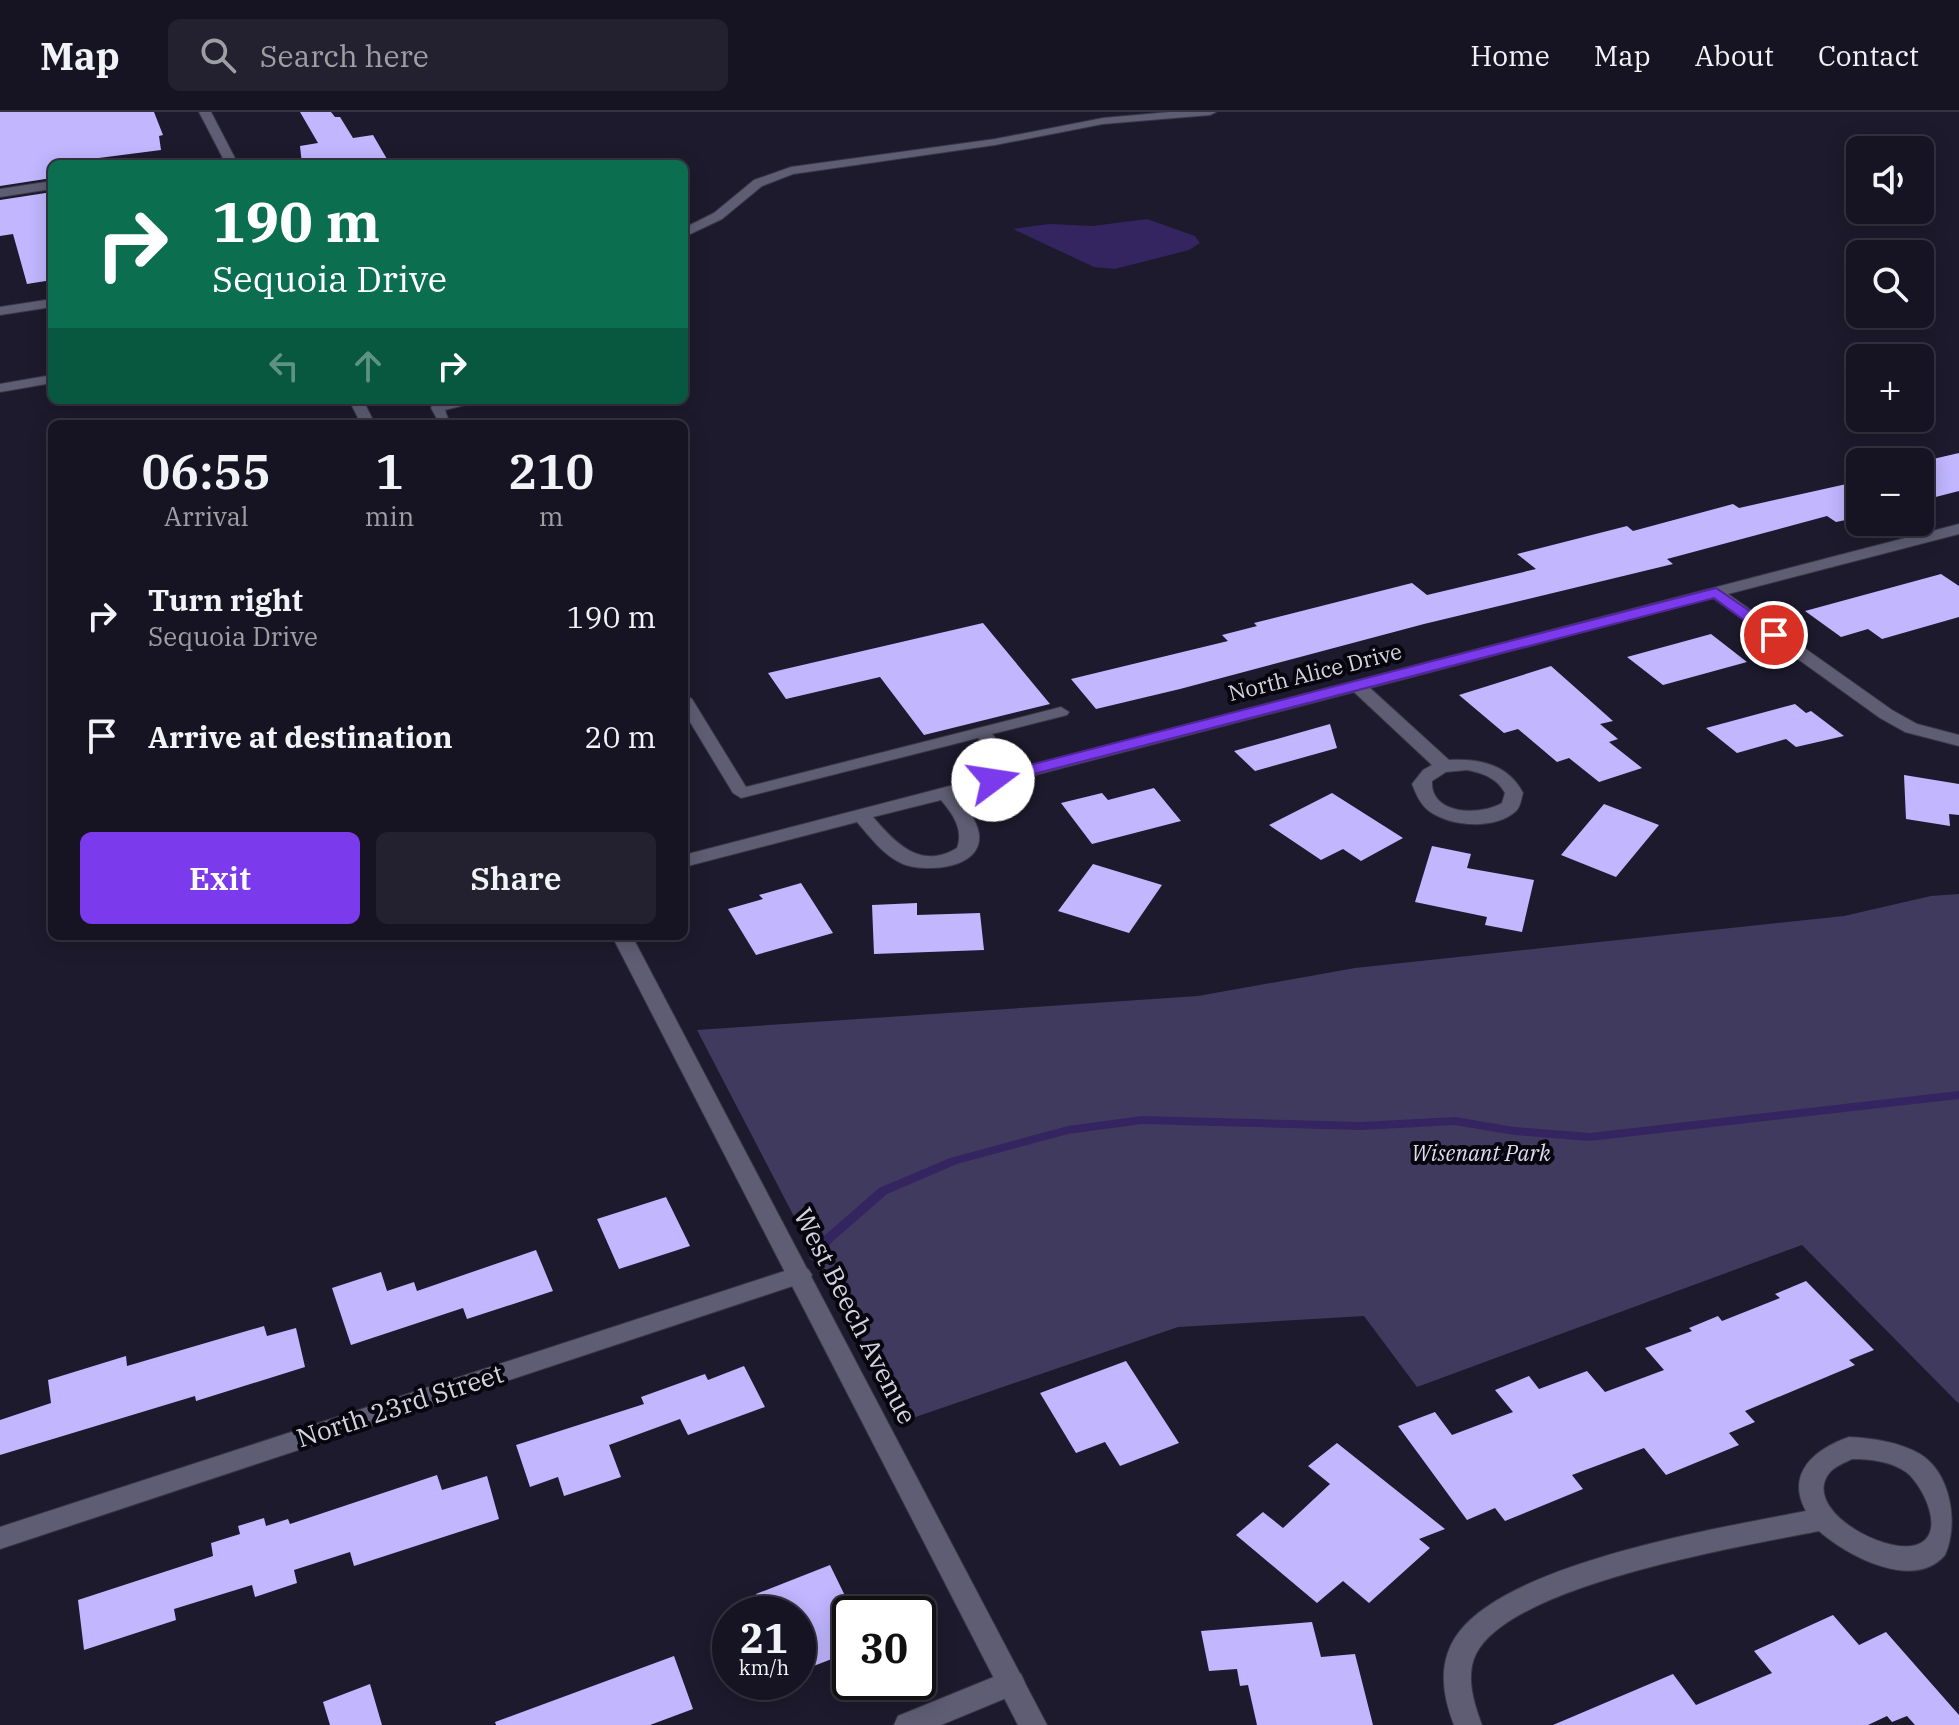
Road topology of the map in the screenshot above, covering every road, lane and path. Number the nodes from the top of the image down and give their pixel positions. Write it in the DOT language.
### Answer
graph roads {
  1 [pos="205,112"];
  2 [pos="1123,112"];
  3 [pos="1210,112"];
  4 [pos="1103,121"];
  5 [pos="230,160"];
  6 [pos="48,186"];
  7 [pos="0,193"];
  8 [pos="688,231"];
  9 [pos="48,304"];
  10 [pos="0,311"];
  11 [pos="48,380"];
  12 [pos="0,388"];
  13 [pos="458,404"];
  14 [pos="444,420"];
  15 [pos="1959,529"];
  16 [pos="1716,593"];
  17 [pos="1358,686"];
  18 [pos="1061,712"];
  19 [pos="692,726"];
  20 [pos="982,732"];
  21 [pos="1959,741"];
  22 [pos="1444,766"];
  23 [pos="1017,774"];
  24 [pos="945,792"];
  25 [pos="860,814"];
  26 [pos="688,860"];
  27 [pos="624,940"];
  28 [pos="800,1275"];
  29 [pos="1823,1519"];
  30 [pos="0,1538"];
  31 [pos="1011,1683"];
  32 [pos="908,1725"];
  33 [pos="1033,1725"];
  34 [pos="1468,1725"];
  1 -- 5 [label="street"];
  2 -- 4 [label="street"];
  3 -- 4 [label="street"];
  4 -- 8 [label="street"];
  6 -- 7 [label="street"];
  9 -- 10 [label="street"];
  11 -- 12 [label="street"];
  13 -- 14 [label="lane"];
  15 -- 16 [label="street, North Alice Drive"];
  16 -- 17 [label="street, North Alice Drive"];
  16 -- 21 [label="street"];
  17 -- 22 [label="street"];
  17 -- 23 [label="street, North Alice Drive"];
  18 -- 20 [label="lane"];
  19 -- 20 [label="lane"];
  20 -- 23 [label="lane"];
  23 -- 24 [label="street, North Alice Drive"];
  24 -- 25 [label="street, North Alice Drive"];
  24 -- 25 [label="street"];
  25 -- 26 [label="street, North Alice Drive"];
  27 -- 28 [label="street, West Beech Avenue"];
  28 -- 30 [label="street, North 23rd Street"];
  28 -- 31 [label="street, West Beech Avenue"];
  29 -- 29 [label="street"];
  29 -- 34 [label="street"];
  31 -- 32 [label="street"];
  31 -- 33 [label="street, West Beech Avenue"];
}
